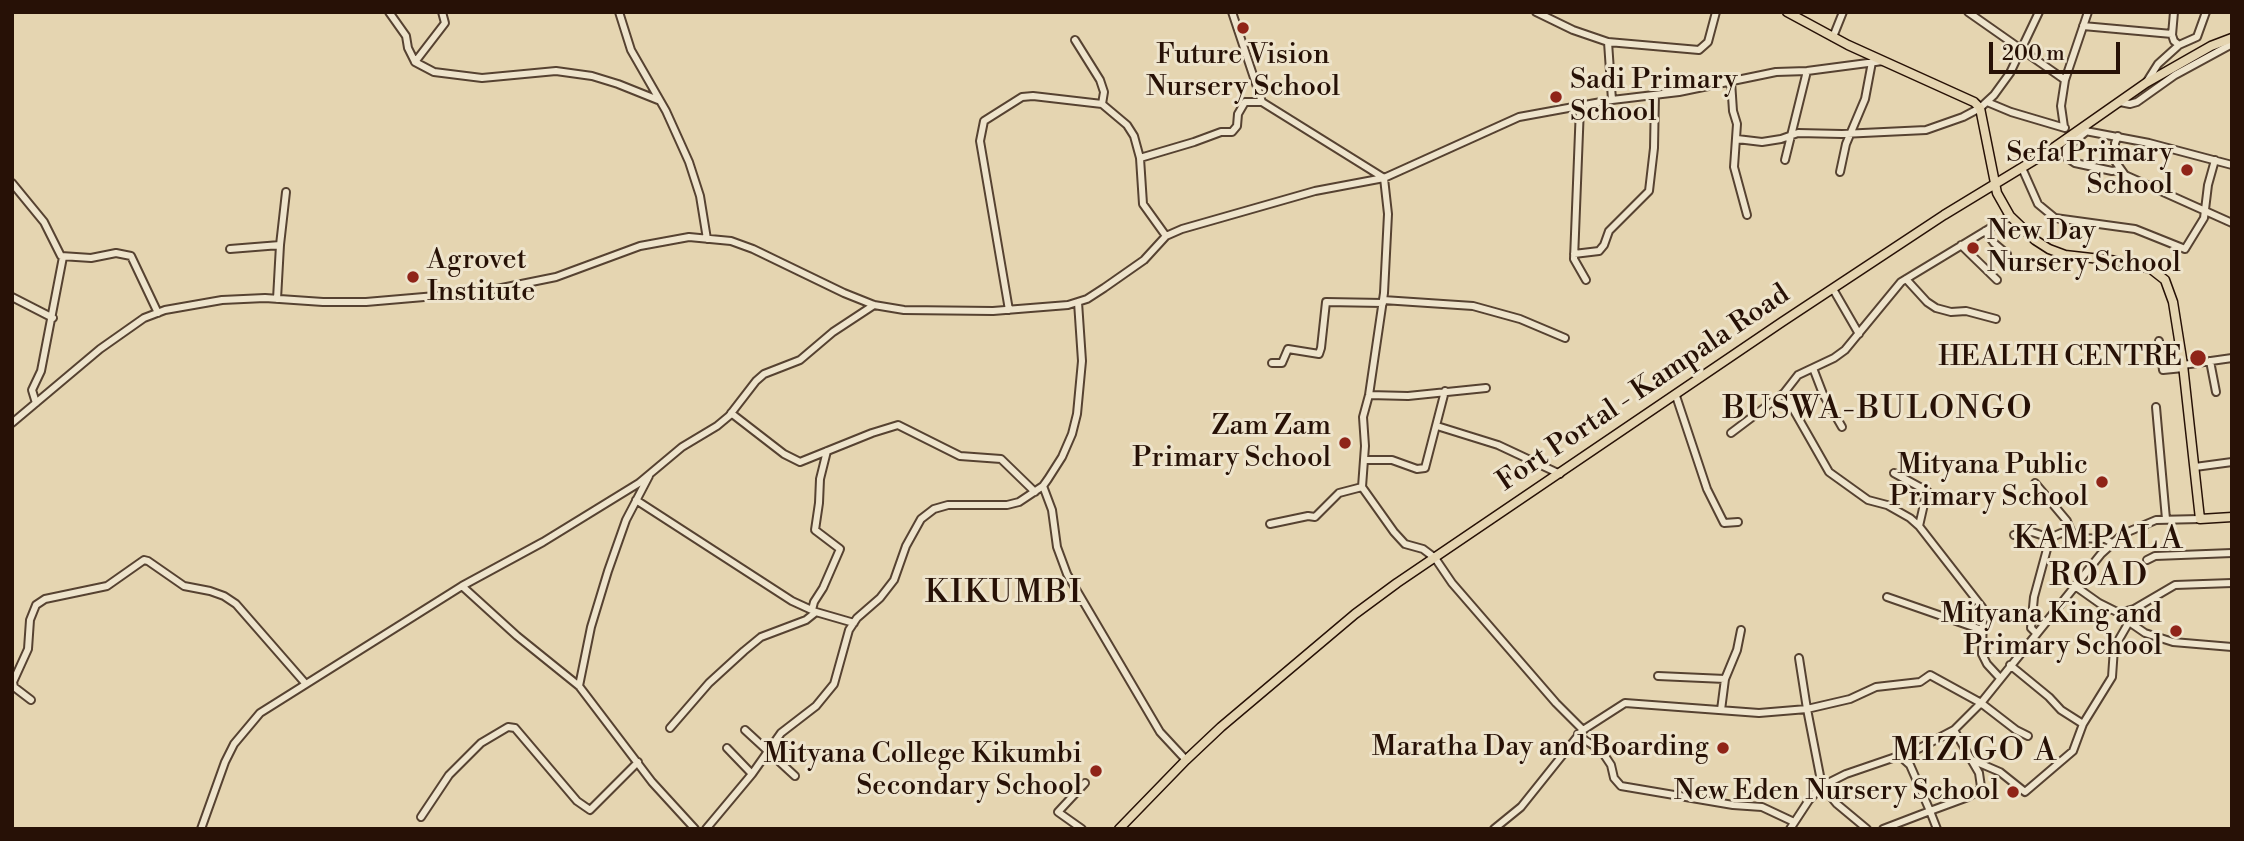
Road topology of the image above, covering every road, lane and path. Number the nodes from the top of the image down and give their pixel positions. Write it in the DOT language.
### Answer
graph roads {
  1 [pos="388,12"];
  2 [pos="442,12"];
  3 [pos="619,12"];
  4 [pos="1232,12"];
  5 [pos="1536,12"];
  6 [pos="1716,12"];
  7 [pos="1843,12"];
  8 [pos="1968,12"];
  9 [pos="2039,12"];
  10 [pos="2088,12"];
  11 [pos="2174,12"];
  12 [pos="2206,12"];
  13 [pos="1788,14"];
  14 [pos="2083,26"];
  15 [pos="2172,34"];
  16 [pos="1833,37"];
  17 [pos="2232,38"];
  18 [pos="1075,40"];
  19 [pos="1608,42"];
  20 [pos="2232,44"];
  21 [pos="2179,45"];
  22 [pos="2021,50"];
  23 [pos="1884,61"];
  24 [pos="415,62"];
  25 [pos="1872,62"];
  26 [pos="1807,71"];
  27 [pos="2066,79"];
  28 [pos="1731,81"];
  29 [pos="2146,83"];
  30 [pos="1655,95"];
  31 [pos="658,100"];
  32 [pos="1612,100"];
  33 [pos="1262,102"];
  34 [pos="1987,102"];
  35 [pos="2120,102"];
  36 [pos="1102,104"];
  37 [pos="1580,107"];
  38 [pos="1980,108"];
  39 [pos="2064,127"];
  40 [pos="2084,130"];
  41 [pos="1793,133"];
  42 [pos="1851,133"];
  43 [pos="2071,135"];
  44 [pos="2118,136"];
  45 [pos="1737,139"];
  46 [pos="1140,158"];
  47 [pos="1785,160"];
  48 [pos="2215,160"];
  49 [pos="2232,164"];
  50 [pos="2022,168"];
  51 [pos="2119,170"];
  52 [pos="1840,172"];
  53 [pos="1384,178"];
  54 [pos="12,183"];
  55 [pos="1994,186"];
  56 [pos="286,192"];
  57 [pos="2203,211"];
  58 [pos="1747,215"];
  59 [pos="2010,216"];
  60 [pos="2232,223"];
  61 [pos="1985,231"];
  62 [pos="1166,236"];
  63 [pos="707,239"];
  64 [pos="280,245"];
  65 [pos="1961,246"];
  66 [pos="230,249"];
  67 [pos="1574,254"];
  68 [pos="2007,254"];
  69 [pos="63,257"];
  70 [pos="1906,279"];
  71 [pos="1586,280"];
  72 [pos="1997,280"];
  73 [pos="1833,289"];
  74 [pos="12,296"];
  75 [pos="277,299"];
  76 [pos="1078,302"];
  77 [pos="1383,302"];
  78 [pos="874,305"];
  79 [pos="1009,310"];
  80 [pos="158,313"];
  81 [pos="52,318"];
  82 [pos="1996,319"];
  83 [pos="1859,334"];
  84 [pos="1565,338"];
  85 [pos="2159,341"];
  86 [pos="2232,358"];
  87 [pos="2210,361"];
  88 [pos="1272,363"];
  89 [pos="2183,367"];
  90 [pos="1813,368"];
  91 [pos="1486,388"];
  92 [pos="1445,391"];
  93 [pos="2216,392"];
  94 [pos="1784,393"];
  95 [pos="1369,395"];
  96 [pos="1676,396"];
  97 [pos="36,402"];
  98 [pos="2156,407"];
  99 [pos="731,413"];
  100 [pos="12,423"];
  101 [pos="1437,426"];
  102 [pos="1842,427"];
  103 [pos="1731,433"];
  104 [pos="827,451"];
  105 [pos="1364,460"];
  106 [pos="2232,462"];
  107 [pos="2195,467"];
  108 [pos="1894,473"];
  109 [pos="650,474"];
  110 [pos="1560,474"];
  111 [pos="2035,483"];
  112 [pos="1043,486"];
  113 [pos="1362,487"];
  114 [pos="1035,492"];
  115 [pos="636,500"];
  116 [pos="2232,517"];
  117 [pos="2166,519"];
  118 [pos="2200,519"];
  119 [pos="1738,523"];
  120 [pos="1269,524"];
  121 [pos="1919,526"];
  122 [pos="2014,535"];
  123 [pos="2073,536"];
  124 [pos="2049,538"];
  125 [pos="2112,543"];
  126 [pos="2232,553"];
  127 [pos="1435,558"];
  128 [pos="2147,560"];
  129 [pos="2232,583"];
  130 [pos="462,586"];
  131 [pos="2075,586"];
  132 [pos="1887,597"];
  133 [pos="814,611"];
  134 [pos="2119,613"];
  135 [pos="2129,622"];
  136 [pos="853,623"];
  137 [pos="1741,630"];
  138 [pos="1982,630"];
  139 [pos="2036,633"];
  140 [pos="2232,648"];
  141 [pos="1799,658"];
  142 [pos="2010,665"];
  143 [pos="1658,676"];
  144 [pos="1999,677"];
  145 [pos="1725,680"];
  146 [pos="305,683"];
  147 [pos="579,686"];
  148 [pos="31,700"];
  149 [pos="1981,703"];
  150 [pos="1807,709"];
  151 [pos="1721,710"];
  152 [pos="2083,724"];
  153 [pos="670,728"];
  154 [pos="745,730"];
  155 [pos="1954,730"];
  156 [pos="1581,732"];
  157 [pos="2028,736"];
  158 [pos="727,748"];
  159 [pos="1916,750"];
  160 [pos="768,752"];
  161 [pos="1899,755"];
  162 [pos="1186,760"];
  163 [pos="1972,760"];
  164 [pos="638,762"];
  165 [pos="1910,765"];
  166 [pos="752,774"];
  167 [pos="794,776"];
  168 [pos="1085,783"];
  169 [pos="1822,786"];
  170 [pos="1930,811"];
  171 [pos="421,817"];
  172 [pos="1792,825"];
  173 [pos="201,829"];
  174 [pos="695,829"];
  175 [pos="706,829"];
  176 [pos="1082,829"];
  177 [pos="1119,829"];
  178 [pos="1494,829"];
  179 [pos="1867,829"];
  180 [pos="1883,829"];
  181 [pos="1937,829"];
  1 -- 24 [label="street"];
  2 -- 24 [label="street"];
  3 -- 31 [label="street"];
  4 -- 33 [label="street"];
  5 -- 19 [label="street"];
  6 -- 19 [label="street"];
  7 -- 16 [label="street"];
  8 -- 22 [label="street"];
  9 -- 22 [label="street"];
  10 -- 14 [label="street"];
  11 -- 15 [label="street"];
  12 -- 21 [label="street"];
  13 -- 16 [label="main road"];
  14 -- 15 [label="street"];
  14 -- 27 [label="street"];
  15 -- 21 [label="street"];
  16 -- 23 [label="main road"];
  17 -- 29 [label="main road, Fort Portal - Kampala Road"];
  18 -- 36 [label="street"];
  19 -- 32 [label="street"];
  20 -- 35 [label="street"];
  21 -- 29 [label="street"];
  22 -- 27 [label="street"];
  22 -- 34 [label="street"];
  23 -- 25 [label="street"];
  23 -- 38 [label="main road"];
  24 -- 31 [label="street"];
  25 -- 26 [label="street"];
  25 -- 42 [label="street"];
  26 -- 28 [label="street"];
  26 -- 41 [label="street"];
  27 -- 39 [label="street"];
  28 -- 30 [label="street"];
  28 -- 45 [label="street"];
  29 -- 35 [label="main road, Fort Portal - Kampala Road"];
  30 -- 32 [label="street"];
  30 -- 67 [label="street"];
  31 -- 63 [label="street"];
  32 -- 37 [label="street"];
  33 -- 46 [label="street"];
  33 -- 53 [label="street"];
  34 -- 38 [label="street"];
  34 -- 39 [label="street"];
  35 -- 40 [label="main road, Fort Portal - Kampala Road"];
  36 -- 46 [label="street"];
  36 -- 79 [label="street"];
  37 -- 53 [label="street"];
  37 -- 67 [label="street"];
  38 -- 42 [label="street"];
  38 -- 55 [label="main road"];
  39 -- 43 [label="street"];
  40 -- 43 [label="main road, Fort Portal - Kampala Road"];
  40 -- 44 [label="street"];
  40 -- 51 [label="street"];
  41 -- 42 [label="street"];
  41 -- 45 [label="street"];
  41 -- 47 [label="street"];
  42 -- 52 [label="street"];
  43 -- 50 [label="main road, Fort Portal - Kampala Road"];
  44 -- 48 [label="street"];
  44 -- 51 [label="street"];
  45 -- 58 [label="street"];
  46 -- 62 [label="street"];
  48 -- 49 [label="street"];
  48 -- 57 [label="street"];
  50 -- 55 [label="main road, Fort Portal - Kampala Road"];
  50 -- 57 [label="street"];
  51 -- 57 [label="street"];
  53 -- 62 [label="street"];
  53 -- 77 [label="street"];
  54 -- 69 [label="street"];
  55 -- 59 [label="main road"];
  55 -- 73 [label="main road, Fort Portal - Kampala Road"];
  56 -- 64 [label="street"];
  57 -- 60 [label="street"];
  59 -- 61 [label="street"];
  59 -- 89 [label="main road"];
  61 -- 65 [label="street"];
  61 -- 68 [label="street"];
  62 -- 76 [label="street"];
  63 -- 75 [label="street"];
  63 -- 78 [label="street"];
  64 -- 66 [label="street"];
  64 -- 75 [label="street"];
  65 -- 70 [label="street"];
  65 -- 72 [label="street"];
  67 -- 71 [label="street"];
  69 -- 80 [label="street"];
  69 -- 81 [label="street"];
  70 -- 82 [label="street"];
  70 -- 83 [label="street"];
  73 -- 83 [label="street"];
  73 -- 96 [label="main road, Fort Portal - Kampala Road"];
  74 -- 81 [label="street"];
  75 -- 80 [label="street"];
  76 -- 79 [label="street"];
  76 -- 112 [label="street"];
  77 -- 84 [label="street"];
  77 -- 88 [label="street"];
  77 -- 95 [label="street"];
  78 -- 79 [label="street"];
  78 -- 99 [label="street"];
  80 -- 97 [label="street"];
  81 -- 97 [label="street"];
  83 -- 90 [label="street"];
  85 -- 89 [label="street"];
  86 -- 87 [label="street"];
  87 -- 89 [label="street"];
  87 -- 93 [label="street"];
  89 -- 107 [label="main road"];
  90 -- 94 [label="street"];
  90 -- 102 [label="street"];
  91 -- 92 [label="street"];
  92 -- 95 [label="street"];
  92 -- 101 [label="street"];
  94 -- 103 [label="street"];
  94 -- 121 [label="street"];
  95 -- 105 [label="street"];
  96 -- 110 [label="main road, Fort Portal - Kampala Road"];
  96 -- 119 [label="street"];
  97 -- 100 [label="street"];
  98 -- 117 [label="street"];
  99 -- 104 [label="street"];
  99 -- 109 [label="street"];
  101 -- 105 [label="street"];
  101 -- 110 [label="street"];
  104 -- 114 [label="street"];
  104 -- 133 [label="street"];
  105 -- 113 [label="street"];
  106 -- 107 [label="street"];
  107 -- 118 [label="main road"];
  108 -- 121 [label="street"];
  109 -- 115 [label="street"];
  109 -- 130 [label="street"];
  110 -- 127 [label="main road, Fort Portal - Kampala Road"];
  111 -- 123 [label="street"];
  112 -- 114 [label="street"];
  112 -- 162 [label="street"];
  113 -- 120 [label="street"];
  113 -- 127 [label="street"];
  114 -- 136 [label="street"];
  115 -- 133 [label="street"];
  115 -- 147 [label="street"];
  116 -- 118 [label="main road"];
  117 -- 118 [label="street"];
  117 -- 125 [label="street"];
  121 -- 138 [label="street"];
  122 -- 124 [label="street"];
  123 -- 124 [label="street"];
  123 -- 125 [label="street"];
  124 -- 139 [label="street"];
  125 -- 131 [label="street"];
  126 -- 128 [label="street"];
  127 -- 156 [label="street"];
  127 -- 162 [label="main road, Fort Portal - Kampala Road"];
  129 -- 134 [label="street"];
  130 -- 146 [label="street"];
  130 -- 147 [label="street"];
  131 -- 134 [label="street"];
  131 -- 139 [label="street"];
  132 -- 138 [label="street"];
  133 -- 136 [label="street"];
  133 -- 153 [label="street"];
  134 -- 135 [label="street"];
  135 -- 140 [label="street"];
  135 -- 152 [label="street"];
  136 -- 160 [label="street"];
  137 -- 145 [label="street"];
  138 -- 144 [label="street"];
  139 -- 142 [label="street"];
  141 -- 150 [label="street"];
  142 -- 144 [label="street"];
  142 -- 152 [label="street"];
  143 -- 145 [label="street"];
  144 -- 149 [label="street"];
  145 -- 151 [label="street"];
  146 -- 148 [label="street"];
  146 -- 173 [label="street"];
  147 -- 164 [label="street"];
  149 -- 150 [label="street"];
  149 -- 155 [label="street"];
  149 -- 157 [label="street"];
  150 -- 151 [label="street"];
  150 -- 169 [label="street"];
  151 -- 156 [label="street"];
  152 -- 163 [label="street"];
  154 -- 160 [label="street"];
  155 -- 159 [label="street"];
  155 -- 163 [label="street"];
  156 -- 172 [label="street"];
  156 -- 178 [label="street"];
  158 -- 166 [label="street"];
  159 -- 161 [label="street"];
  159 -- 165 [label="street"];
  160 -- 166 [label="street"];
  160 -- 167 [label="street"];
  161 -- 165 [label="street"];
  161 -- 169 [label="street"];
  162 -- 177 [label="main road, Fort Portal - Kampala Road"];
  163 -- 170 [label="street"];
  164 -- 171 [label="street"];
  164 -- 174 [label="street"];
  165 -- 170 [label="street"];
  166 -- 175 [label="street"];
  168 -- 176 [label="street"];
  169 -- 172 [label="street"];
  169 -- 179 [label="street"];
  170 -- 180 [label="street"];
  170 -- 181 [label="street"];
}
